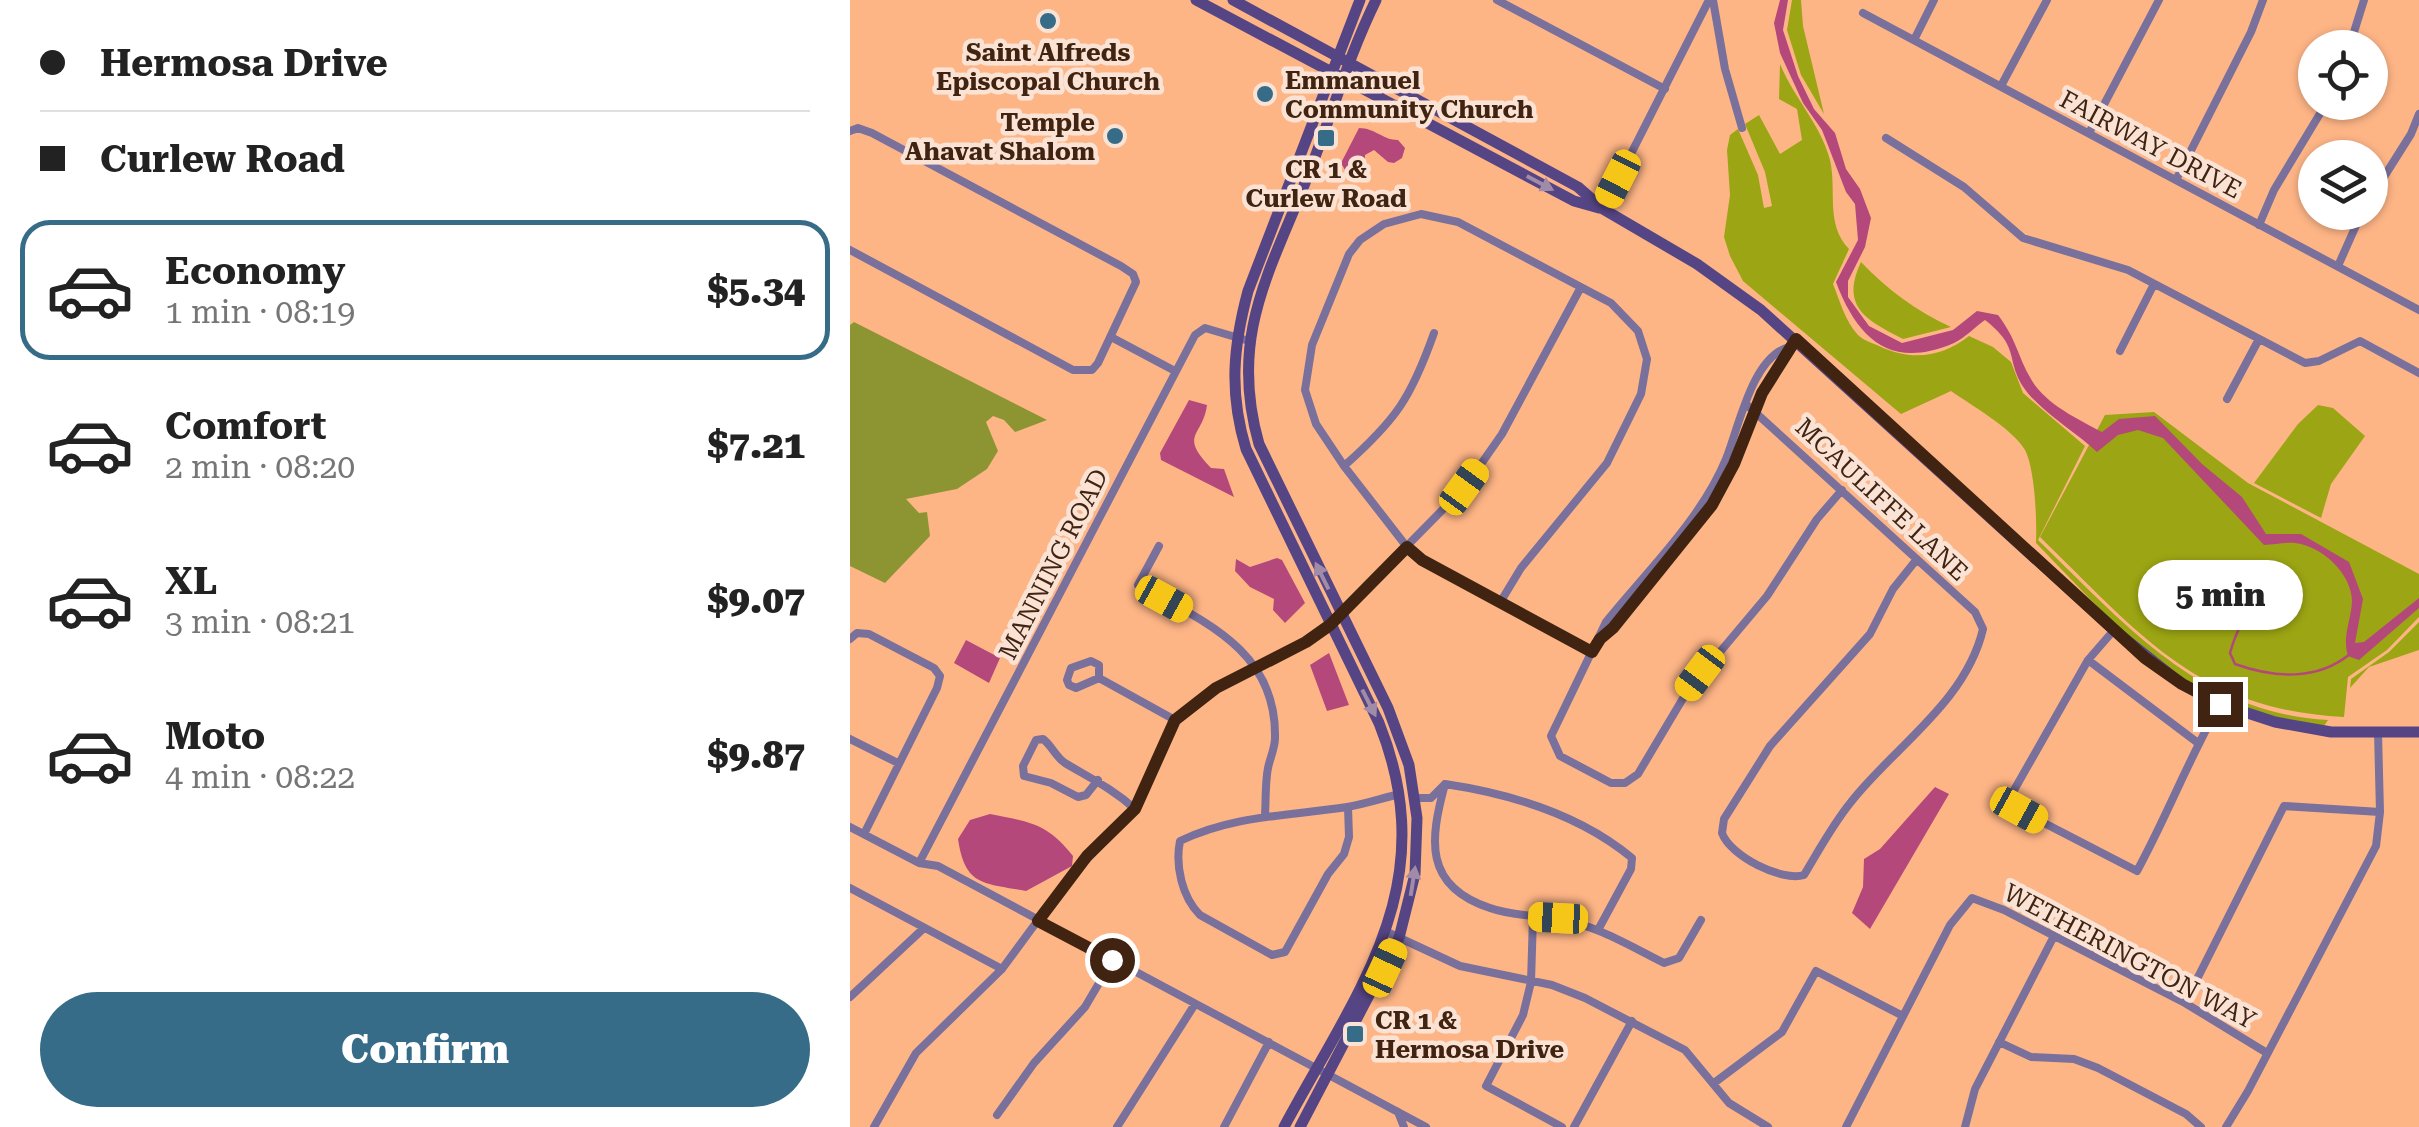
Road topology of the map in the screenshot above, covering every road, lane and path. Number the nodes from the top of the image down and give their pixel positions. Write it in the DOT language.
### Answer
graph roads {
  1 [pos="1196,0"];
  2 [pos="1234,0"];
  3 [pos="1359,0"];
  4 [pos="1376,0"];
  5 [pos="1497,0"];
  6 [pos="1711,0"];
  7 [pos="1934,0"];
  8 [pos="2048,0"];
  9 [pos="2159,0"];
  10 [pos="2263,0"];
  11 [pos="2364,0"];
  12 [pos="1863,13"];
  13 [pos="2355,30"];
  14 [pos="1914,40"];
  15 [pos="1322,47"];
  16 [pos="1340,70"];
  17 [pos="2001,86"];
  18 [pos="1665,89"];
  19 [pos="2419,114"];
  20 [pos="2316,120"];
  21 [pos="1742,128"];
  22 [pos="850,130"];
  23 [pos="2089,134"];
  24 [pos="1886,138"];
  25 [pos="2388,170"];
  26 [pos="2176,180"];
  27 [pos="1603,210"];
  28 [pos="2259,226"];
  29 [pos="2354,230"];
  30 [pos="850,250"];
  31 [pos="2338,266"];
  32 [pos="2154,284"];
  33 [pos="1581,287"];
  34 [pos="2418,306"];
  35 [pos="1434,332"];
  36 [pos="1110,338"];
  37 [pos="1235,338"];
  38 [pos="2259,339"];
  39 [pos="1249,342"];
  40 [pos="1792,343"];
  41 [pos="2120,352"];
  42 [pos="1175,371"];
  43 [pos="2419,372"];
  44 [pos="2227,400"];
  45 [pos="1746,404"];
  46 [pos="1755,409"];
  47 [pos="1730,461"];
  48 [pos="1344,466"];
  49 [pos="1842,490"];
  50 [pos="1158,546"];
  51 [pos="1407,547"];
  52 [pos="1917,559"];
  53 [pos="1502,601"];
  54 [pos="1340,614"];
  55 [pos="1330,625"];
  56 [pos="2114,630"];
  57 [pos="850,639"];
  58 [pos="1592,652"];
  59 [pos="2088,660"];
  60 [pos="1256,668"];
  61 [pos="1099,678"];
  62 [pos="2220,704"];
  63 [pos="1175,720"];
  64 [pos="2378,732"];
  65 [pos="2419,732"];
  66 [pos="850,739"];
  67 [pos="2198,743"];
  68 [pos="898,764"];
  69 [pos="1098,780"];
  70 [pos="1445,784"];
  71 [pos="1400,794"];
  72 [pos="1416,798"];
  73 [pos="1348,806"];
  74 [pos="1135,809"];
  75 [pos="2380,812"];
  76 [pos="1265,815"];
  77 [pos="850,826"];
  78 [pos="864,834"];
  79 [pos="919,863"];
  80 [pos="850,888"];
  81 [pos="1533,917"];
  82 [pos="1700,920"];
  83 [pos="1038,921"];
  84 [pos="924,928"];
  85 [pos="1598,930"];
  86 [pos="1393,935"];
  87 [pos="2054,936"];
  88 [pos="1112,960"];
  89 [pos="1002,969"];
  90 [pos="1532,982"];
  91 [pos="851,994"];
  92 [pos="2185,1003"];
  93 [pos="1194,1004"];
  94 [pos="1903,1016"];
  95 [pos="1632,1021"];
  96 [pos="1270,1042"];
  97 [pos="2000,1042"];
  98 [pos="2268,1053"];
  99 [pos="1322,1071"];
  100 [pos="1714,1083"];
  101 [pos="1398,1112"];
  102 [pos="997,1115"];
  103 [pos="874,1127"];
  104 [pos="1117,1127"];
  105 [pos="1224,1127"];
  106 [pos="1284,1127"];
  107 [pos="1300,1127"];
  108 [pos="1404,1127"];
  109 [pos="1426,1127"];
  110 [pos="1562,1127"];
  111 [pos="1574,1127"];
  112 [pos="1768,1127"];
  113 [pos="1846,1127"];
  114 [pos="1965,1127"];
  115 [pos="2201,1127"];
  116 [pos="2226,1127"];
  1 -- 16 [label="main road"];
  2 -- 15 [label="main road"];
  3 -- 15 [label="main road"];
  3 -- 16 [label="main road"];
  4 -- 16 [label="main road"];
  5 -- 18 [label="street"];
  6 -- 18 [label="street"];
  6 -- 21 [label="street"];
  7 -- 14 [label="street"];
  8 -- 17 [label="street"];
  9 -- 23 [label="street"];
  10 -- 26 [label="street"];
  11 -- 13 [label="street"];
  12 -- 14 [label="street, FAIRWAY DRIVE"];
  14 -- 17 [label="street, FAIRWAY DRIVE"];
  15 -- 16 [label="main road"];
  16 -- 27 [label="main road, one-way"];
  16 -- 27 [label="main road"];
  16 -- 37 [label="main road"];
  16 -- 39 [label="main road"];
  17 -- 23 [label="street, FAIRWAY DRIVE"];
  18 -- 27 [label="street"];
  19 -- 25 [label="street"];
  20 -- 28 [label="street"];
  22 -- 36 [label="street"];
  23 -- 26 [label="street, FAIRWAY DRIVE"];
  24 -- 32 [label="street"];
  26 -- 28 [label="street, FAIRWAY DRIVE"];
  27 -- 40 [label="main road"];
  28 -- 31 [label="street, FAIRWAY DRIVE"];
  29 -- 31 [label="street"];
  30 -- 36 [label="street"];
  31 -- 34 [label="street, FAIRWAY DRIVE"];
  32 -- 38 [label="street"];
  32 -- 41 [label="street"];
  33 -- 48 [label="street"];
  33 -- 51 [label="street"];
  33 -- 53 [label="street"];
  35 -- 48 [label="street"];
  36 -- 42 [label="street"];
  37 -- 39 [label="street, MANNING ROAD"];
  37 -- 42 [label="street, MANNING ROAD"];
  37 -- 55 [label="main road"];
  38 -- 43 [label="street"];
  38 -- 44 [label="street"];
  54 -- 39 [label="main road, one-way"];
  40 -- 45 [label="street"];
  40 -- 46 [label="street"];
  40 -- 56 [label="main road"];
  42 -- 79 [label="street, MANNING ROAD"];
  45 -- 46 [label="street, MCAULIFFE LANE"];
  45 -- 47 [label="street"];
  46 -- 47 [label="street"];
  46 -- 49 [label="street, MCAULIFFE LANE"];
  47 -- 58 [label="street"];
  48 -- 51 [label="street"];
  49 -- 52 [label="street, MCAULIFFE LANE"];
  49 -- 58 [label="street"];
  50 -- 60 [label="street"];
  51 -- 53 [label="street"];
  51 -- 54 [label="street"];
  52 -- 52 [label="street, MCAULIFFE LANE"];
  53 -- 58 [label="street"];
  54 -- 55 [label="street"];
  54 -- 72 [label="main road"];
  55 -- 60 [label="street"];
  55 -- 71 [label="main road, one-way"];
  56 -- 59 [label="street"];
  56 -- 62 [label="main road"];
  57 -- 68 [label="street"];
  59 -- 67 [label="street"];
  59 -- 67 [label="street"];
  60 -- 63 [label="street"];
  60 -- 76 [label="street"];
  61 -- 61 [label="street"];
  61 -- 63 [label="street"];
  62 -- 64 [label="main road"];
  62 -- 67 [label="street"];
  63 -- 74 [label="street"];
  64 -- 65 [label="main road"];
  64 -- 75 [label="street"];
  66 -- 68 [label="street"];
  68 -- 78 [label="street"];
  69 -- 69 [label="street"];
  69 -- 74 [label="street"];
  70 -- 72 [label="street"];
  70 -- 81 [label="street"];
  70 -- 85 [label="street"];
  71 -- 73 [label="street"];
  71 -- 86 [label="main road"];
  86 -- 72 [label="main road, one-way"];
  73 -- 76 [label="street"];
  73 -- 76 [label="street"];
  74 -- 83 [label="street"];
  75 -- 92 [label="street"];
  75 -- 98 [label="street"];
  77 -- 78 [label="street"];
  78 -- 79 [label="street"];
  79 -- 83 [label="street"];
  80 -- 84 [label="street"];
  81 -- 85 [label="street"];
  81 -- 90 [label="street"];
  82 -- 85 [label="street"];
  83 -- 88 [label="street"];
  83 -- 89 [label="street"];
  84 -- 89 [label="street"];
  84 -- 91 [label="street"];
  86 -- 90 [label="street"];
  86 -- 99 [label="main road"];
  87 -- 92 [label="street, WETHERINGTON WAY"];
  87 -- 94 [label="street, WETHERINGTON WAY"];
  87 -- 97 [label="street"];
  88 -- 93 [label="street"];
  88 -- 102 [label="street"];
  89 -- 103 [label="street"];
  90 -- 95 [label="street"];
  90 -- 110 [label="street"];
  92 -- 98 [label="street, WETHERINGTON WAY"];
  93 -- 96 [label="street"];
  93 -- 104 [label="street"];
  94 -- 100 [label="street"];
  94 -- 113 [label="street"];
  95 -- 100 [label="street"];
  95 -- 111 [label="street"];
  96 -- 99 [label="street"];
  96 -- 105 [label="street"];
  97 -- 114 [label="street"];
  97 -- 115 [label="street"];
  98 -- 116 [label="street"];
  99 -- 101 [label="street"];
  99 -- 106 [label="main road"];
  99 -- 107 [label="main road"];
  100 -- 112 [label="street"];
  101 -- 108 [label="street"];
  101 -- 109 [label="street"];
}
